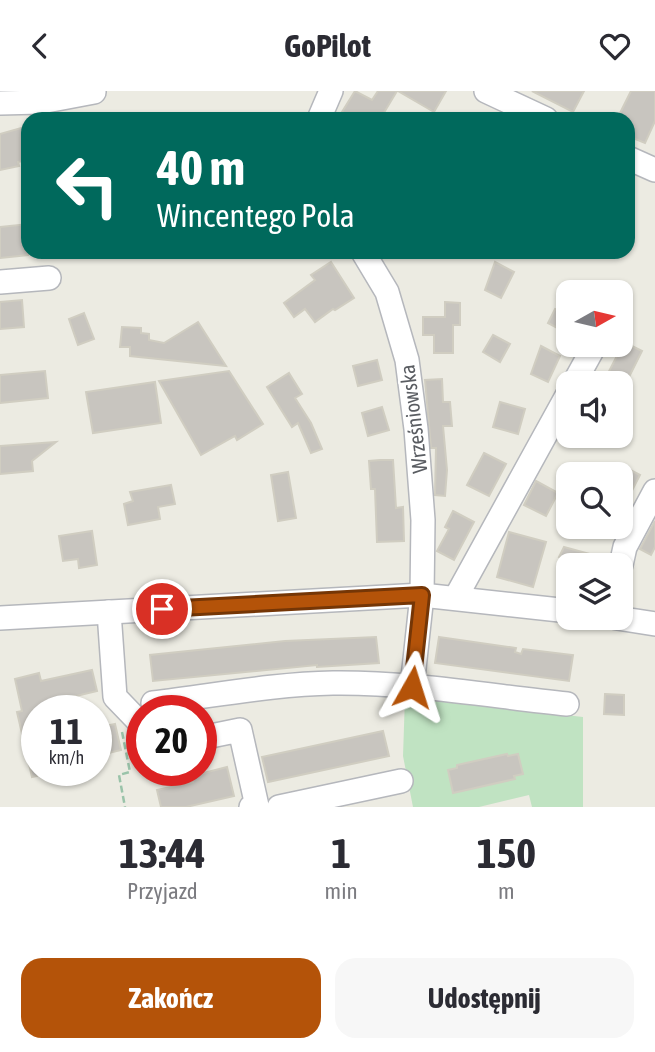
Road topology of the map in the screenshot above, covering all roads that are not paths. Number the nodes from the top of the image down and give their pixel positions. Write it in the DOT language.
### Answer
graph roads {
  1 [pos="331,91"];
  2 [pos="486,91"];
  3 [pos="94,92"];
  4 [pos="0,103"];
  5 [pos="322,112"];
  6 [pos="531,112"];
  7 [pos="635,161"];
  8 [pos="655,170"];
  9 [pos="367,259"];
  10 [pos="49,278"];
  11 [pos="0,282"];
  12 [pos="556,416"];
  13 [pos="655,491"];
  14 [pos="624,553"];
  15 [pos="422,595"];
  16 [pos="456,597"];
  17 [pos="556,609"];
  18 [pos="109,612"];
  19 [pos="0,618"];
  20 [pos="633,621"];
  21 [pos="655,624"];
  22 [pos="412,687"];
  23 [pos="217,695"];
  24 [pos="567,704"];
  25 [pos="126,708"];
  26 [pos="217,735"];
  27 [pos="401,781"];
  28 [pos="340,801"];
  29 [pos="251,807"];
  30 [pos="279,807"];
  1 -- 5 [label="street"];
  2 -- 6 [label="street"];
  3 -- 4 [label="street"];
  7 -- 8 [label="street"];
  9 -- 15 [label="street, Wrześniowska"];
  10 -- 11 [label="street"];
  12 -- 16 [label="street"];
  13 -- 14 [label="street"];
  15 -- 16 [label="street"];
  15 -- 18 [label="street"];
  15 -- 22 [label="street, Wrześniowska"];
  16 -- 17 [label="street"];
  18 -- 19 [label="street"];
  18 -- 25 [label="street"];
  20 -- 21 [label="street"];
  22 -- 23 [label="street"];
  22 -- 24 [label="street"];
  26 -- 29 [label="street"];
  27 -- 28 [label="street"];
  28 -- 30 [label="street"];
}
